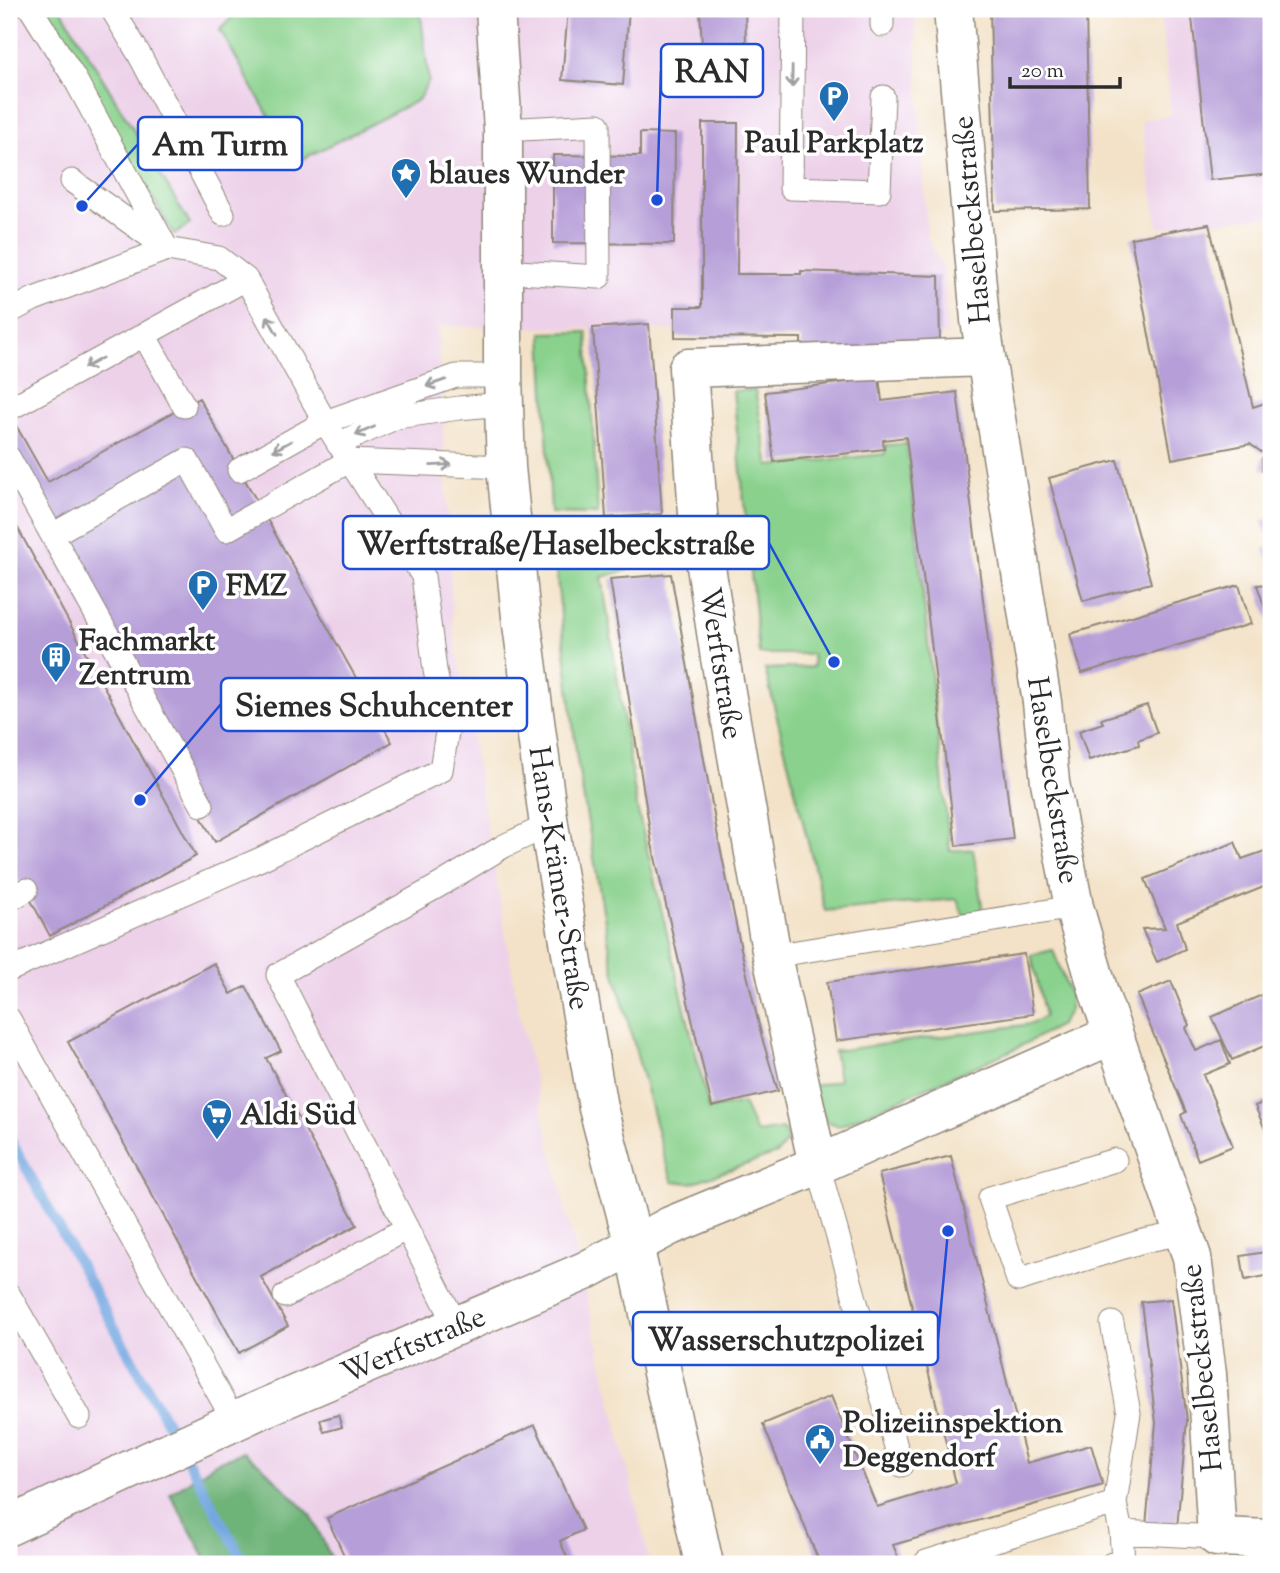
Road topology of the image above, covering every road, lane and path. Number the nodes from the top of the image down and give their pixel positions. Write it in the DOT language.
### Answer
graph roads {
  1 [pos="31,9"];
  2 [pos="112,9"];
  3 [pos="479,9"];
  4 [pos="495,9"];
  5 [pos="793,9"];
  6 [pos="953,9"];
  7 [pos="496,55"];
  8 [pos="883,97"];
  9 [pos="503,130"];
  10 [pos="72,181"];
  11 [pos="223,214"];
  12 [pos="167,249"];
  13 [pos="502,271"];
  14 [pos="246,279"];
  15 [pos="9,312"];
  16 [pos="144,335"];
  17 [pos="985,357"];
  18 [pos="503,390"];
  19 [pos="184,406"];
  20 [pos="9,409"];
  21 [pos="325,422"];
  22 [pos="343,452"];
  23 [pos="9,458"];
  24 [pos="506,467"];
  25 [pos="239,470"];
  26 [pos="52,536"];
  27 [pos="202,805"];
  28 [pos="549,825"];
  29 [pos="1074,906"];
  30 [pos="772,956"];
  31 [pos="9,970"];
  32 [pos="9,1019"];
  33 [pos="1112,1035"];
  34 [pos="1115,1160"];
  35 [pos="818,1165"];
  36 [pos="407,1228"];
  37 [pos="1183,1233"];
  38 [pos="634,1245"];
  39 [pos="9,1295"];
  40 [pos="285,1296"];
  41 [pos="1112,1323"];
  42 [pos="456,1325"];
  43 [pos="79,1417"];
  44 [pos="228,1424"];
  45 [pos="901,1465"];
  46 [pos="1115,1503"];
  47 [pos="9,1526"];
  48 [pos="1121,1532"];
  49 [pos="1271,1539"];
  50 [pos="1210,1550"];
  51 [pos="704,1564"];
  52 [pos="926,1564"];
  53 [pos="1111,1564"];
  1 -- 12 [label="lane"];
  2 -- 11 [label="lane"];
  3 -- 7 [label="street, Hans-Krämer-Straße"];
  4 -- 7 [label="street, Hans-Krämer-Straße"];
  5 -- 8 [label="lane, one-way"];
  6 -- 17 [label="street, Haselbeckstraße"];
  7 -- 9 [label="street, Hans-Krämer-Straße"];
  9 -- 13 [label="street, Hans-Krämer-Straße"];
  9 -- 13 [label="lane"];
  10 -- 12 [label="lane"];
  12 -- 14 [label="lane"];
  12 -- 15 [label="lane"];
  13 -- 18 [label="street, Hans-Krämer-Straße"];
  14 -- 16 [label="lane"];
  21 -- 14 [label="lane, one-way"];
  16 -- 19 [label="lane"];
  16 -- 20 [label="lane, one-way"];
  17 -- 29 [label="street, Haselbeckstraße"];
  17 -- 30 [label="street, Werftstraße"];
  18 -- 21 [label="lane, one-way"];
  18 -- 22 [label="lane, one-way"];
  18 -- 24 [label="street, Hans-Krämer-Straße"];
  21 -- 22 [label="lane"];
  21 -- 25 [label="lane, one-way"];
  22 -- 24 [label="lane, one-way"];
  22 -- 26 [label="lane"];
  22 -- 31 [label="lane"];
  23 -- 26 [label="lane"];
  24 -- 28 [label="street, Hans-Krämer-Straße"];
  26 -- 27 [label="lane"];
  28 -- 36 [label="lane"];
  28 -- 38 [label="street, Hans-Krämer-Straße"];
  29 -- 30 [label="lane"];
  29 -- 33 [label="street, Haselbeckstraße"];
  30 -- 35 [label="street, Werftstraße"];
  32 -- 44 [label="lane"];
  33 -- 35 [label="street, Werftstraße"];
  33 -- 37 [label="street, Haselbeckstraße"];
  34 -- 37 [label="lane"];
  35 -- 38 [label="street, Werftstraße"];
  35 -- 45 [label="lane"];
  36 -- 40 [label="lane"];
  36 -- 42 [label="lane"];
  37 -- 50 [label="street, Haselbeckstraße"];
  38 -- 42 [label="street, Werftstraße"];
  38 -- 51 [label="street, Hans-Krämer-Straße"];
  39 -- 43 [label="lane"];
  41 -- 46 [label="lane"];
  42 -- 44 [label="street, Werftstraße"];
  44 -- 47 [label="street, Werftstraße"];
  46 -- 48 [label="lane"];
  46 -- 52 [label="lane"];
  48 -- 50 [label="lane"];
  48 -- 53 [label="lane"];
  49 -- 50 [label="street"];
}
